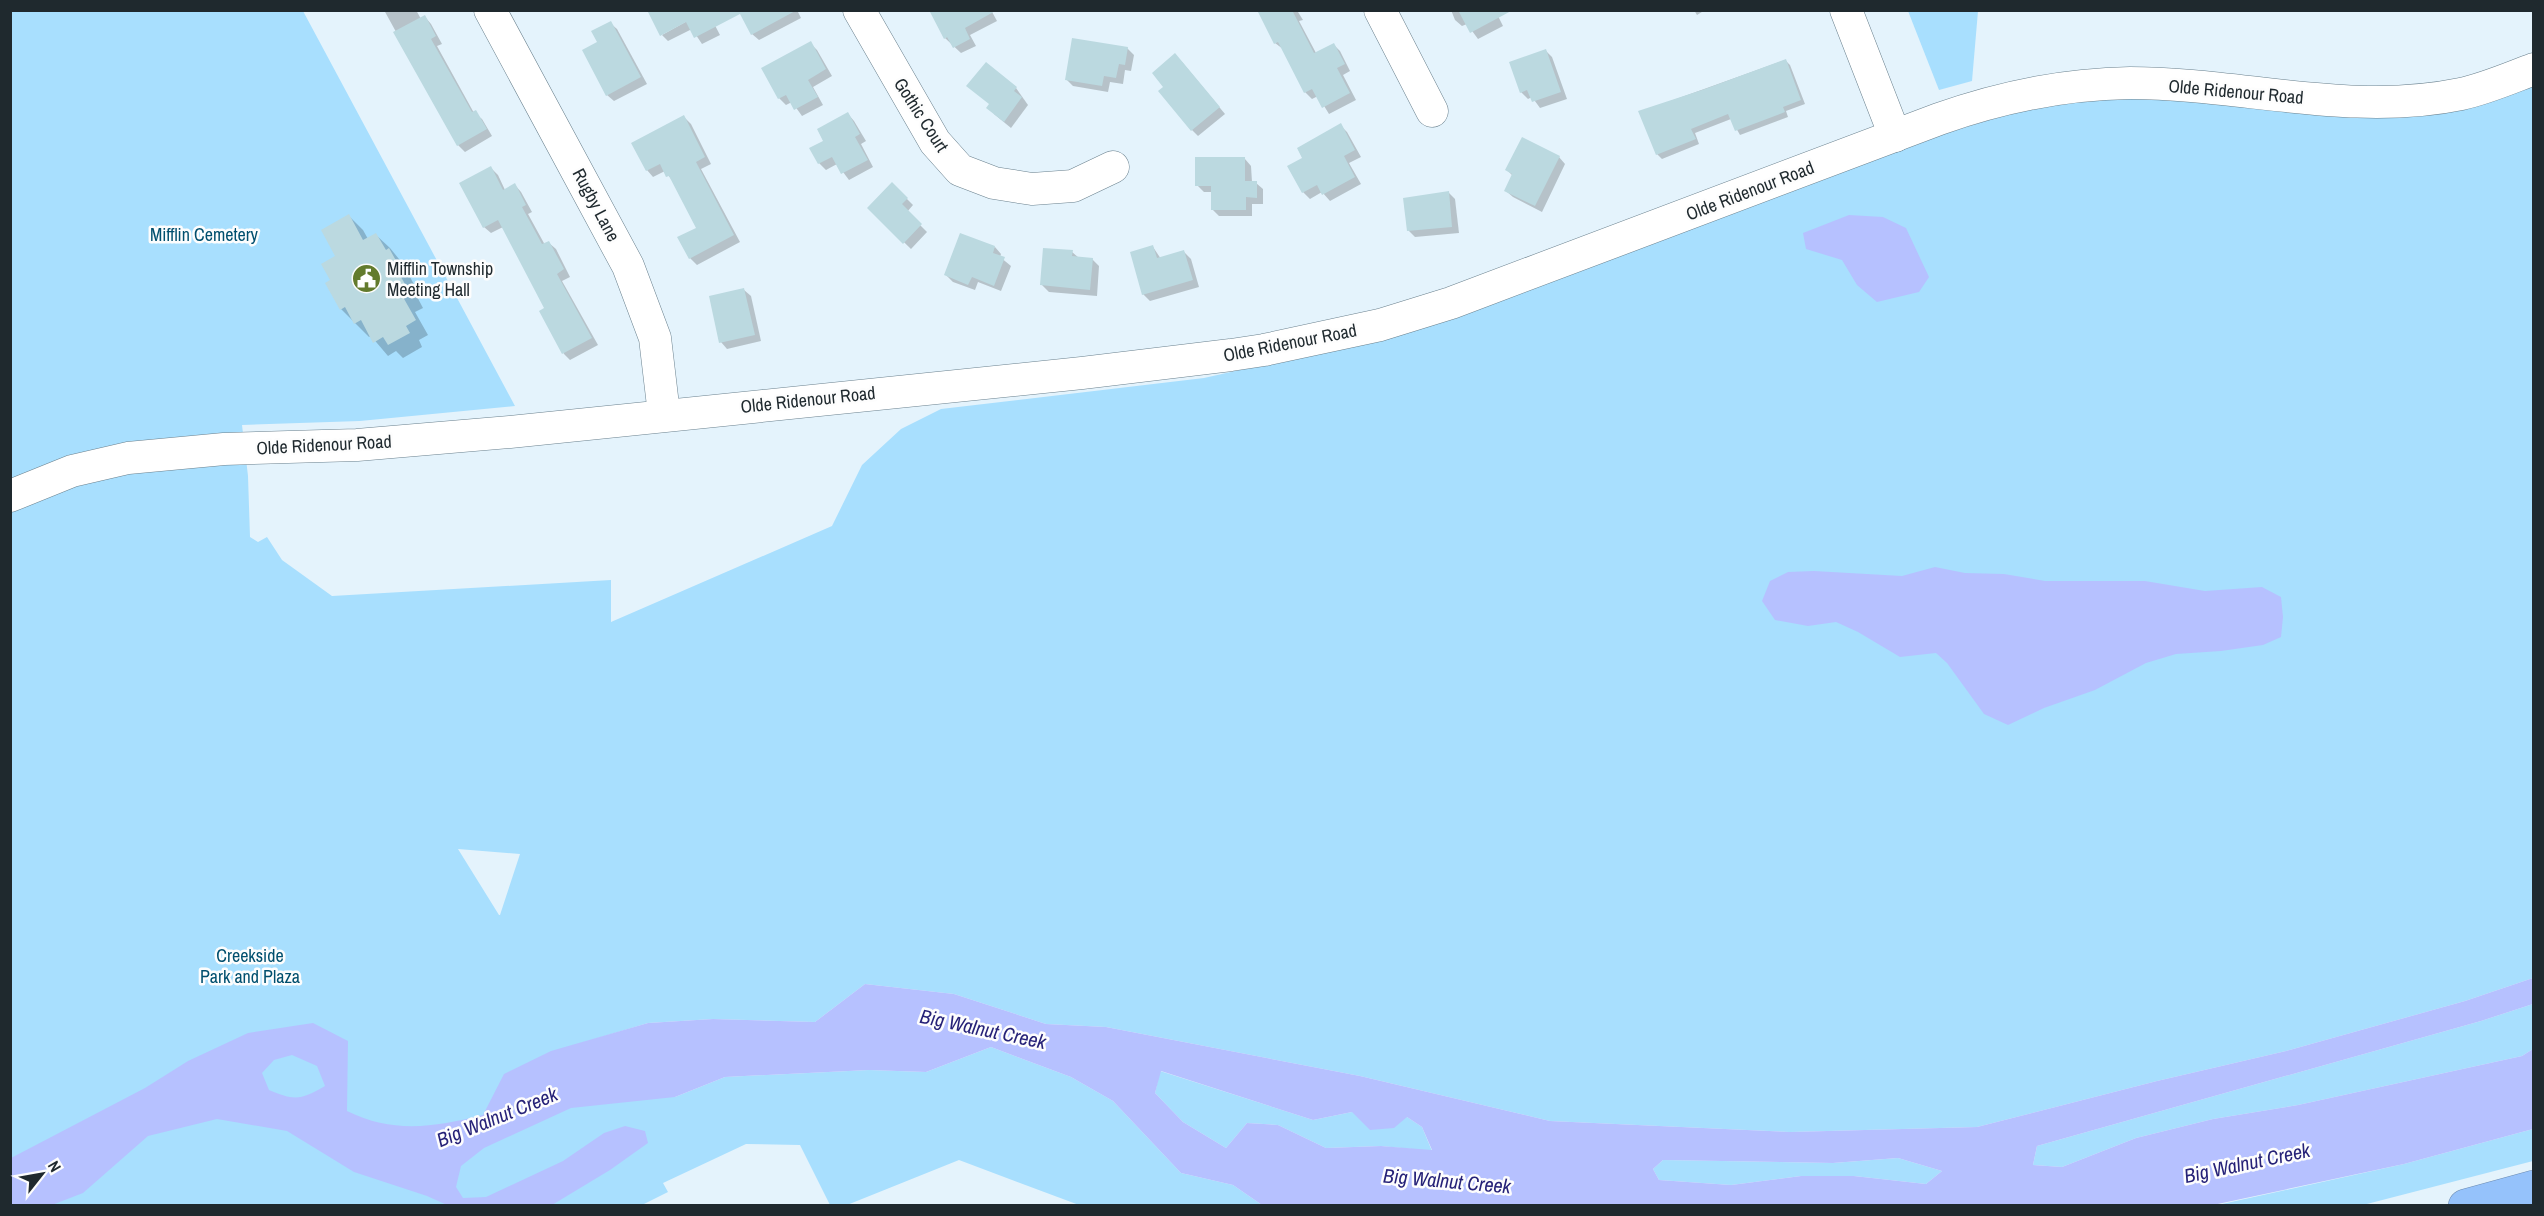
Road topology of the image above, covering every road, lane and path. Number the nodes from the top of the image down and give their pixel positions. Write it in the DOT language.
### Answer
graph roads {
  1 [pos="860,10"];
  2 [pos="1380,10"];
  3 [pos="1846,10"];
  4 [pos="497,13"];
  5 [pos="2534,69"];
  6 [pos="1432,111"];
  7 [pos="1895,136"];
  8 [pos="1113,167"];
  9 [pos="664,414"];
  10 [pos="10,496"];
  11 [pos="2534,1187"];
  12 [pos="2465,1206"];
  1 -- 8 [label="street, Gothic Court"];
  2 -- 6 [label="street"];
  3 -- 7 [label="street"];
  4 -- 9 [label="street, Rugby Lane"];
  5 -- 7 [label="street, Olde Ridenour Road"];
  7 -- 9 [label="street, Olde Ridenour Road"];
  9 -- 10 [label="street, Olde Ridenour Road"];
  11 -- 12 [label="highway"];
}
